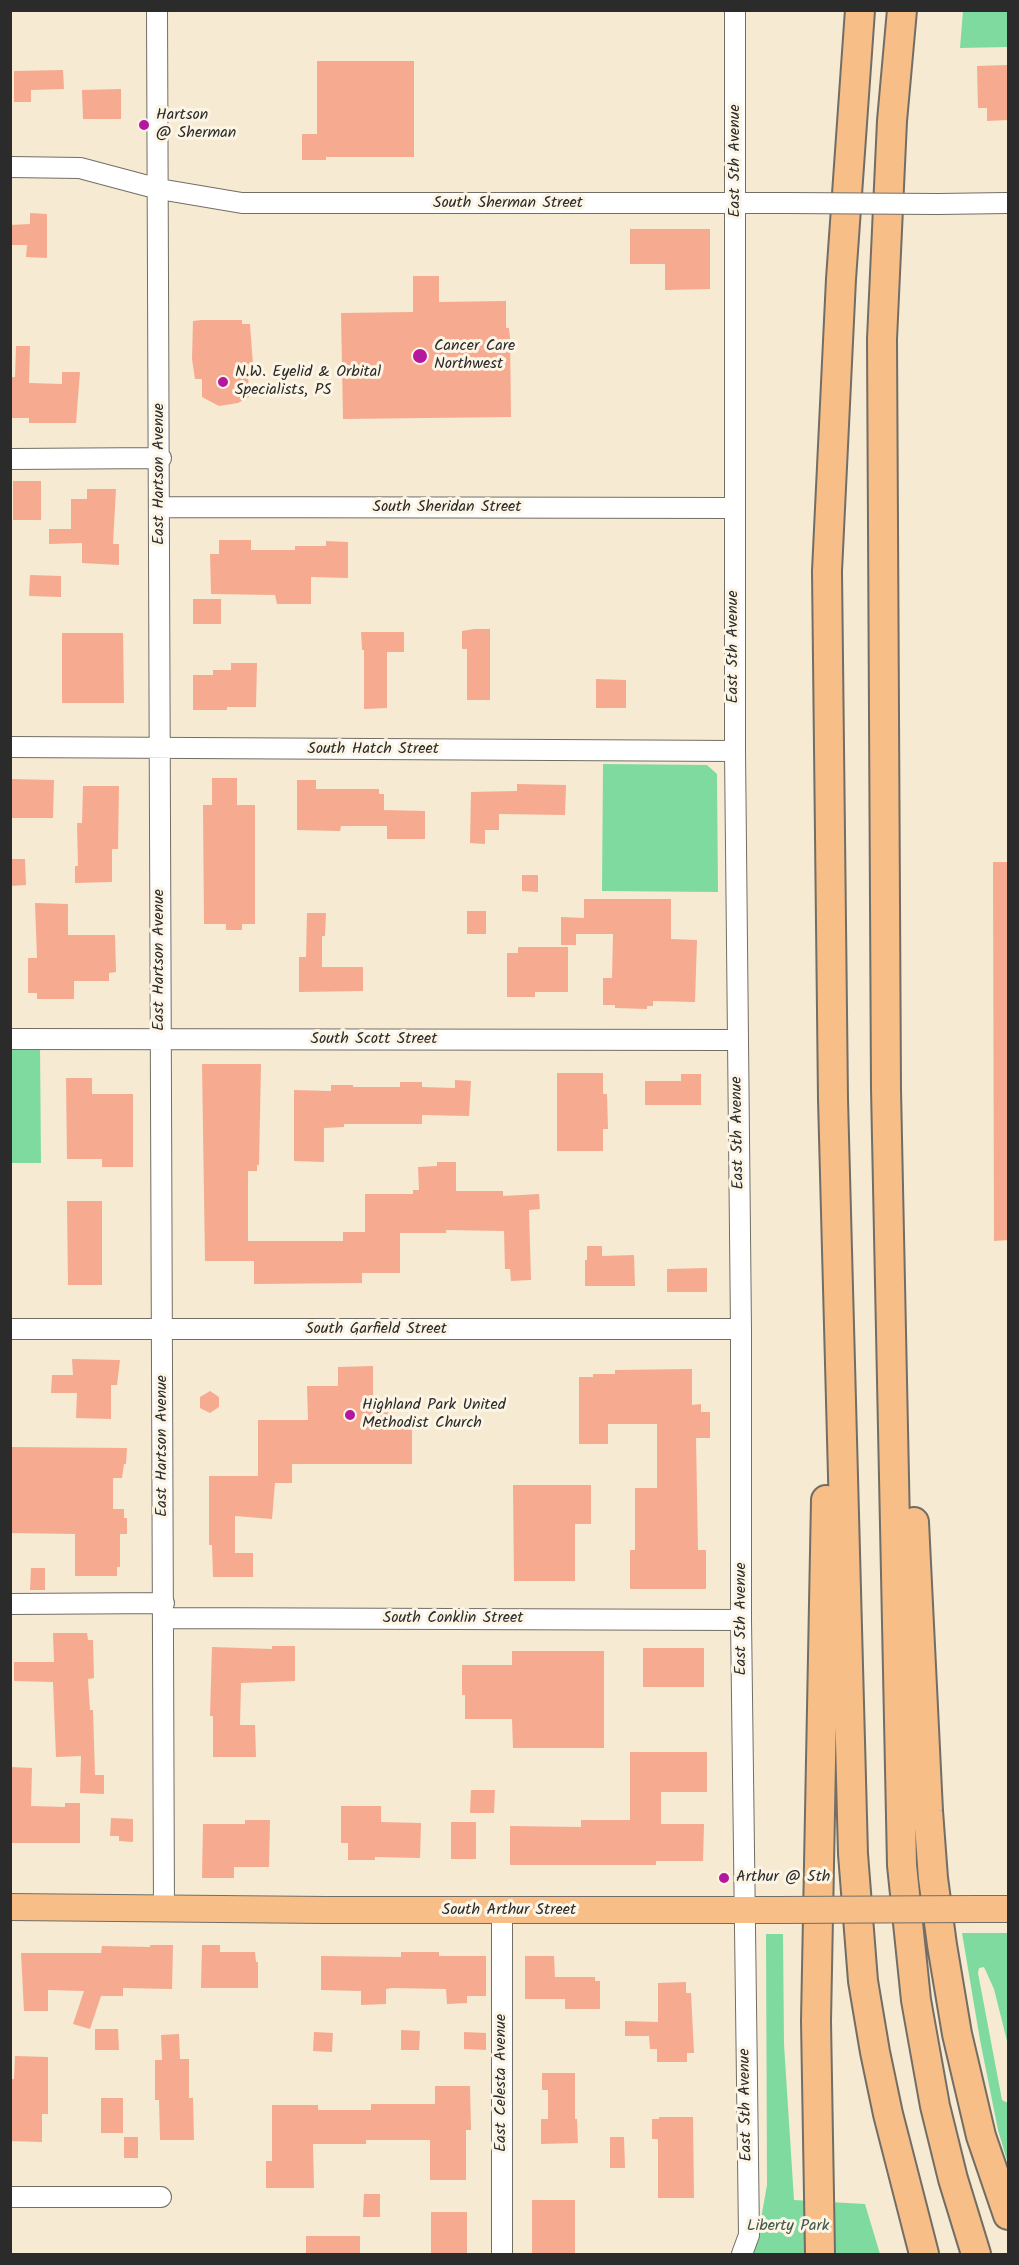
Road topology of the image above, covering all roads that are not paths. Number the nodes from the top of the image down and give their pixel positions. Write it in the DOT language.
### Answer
graph roads {
  1 [pos="157,10"];
  2 [pos="735,10"];
  3 [pos="860,10"];
  4 [pos="902,10"];
  5 [pos="10,168"];
  6 [pos="159,189"];
  7 [pos="736,203"];
  8 [pos="1008,203"];
  9 [pos="160,458"];
  10 [pos="10,459"];
  11 [pos="160,507"];
  12 [pos="734,508"];
  13 [pos="10,747"];
  14 [pos="160,749"];
  15 [pos="735,752"];
  16 [pos="10,1039"];
  17 [pos="160,1040"];
  18 [pos="737,1040"];
  19 [pos="886,1089"];
  20 [pos="833,1099"];
  21 [pos="10,1329"];
  22 [pos="741,1329"];
  23 [pos="162,1331"];
  24 [pos="10,1604"];
  25 [pos="164,1611"];
  26 [pos="741,1620"];
  27 [pos="10,1906"];
  28 [pos="164,1909"];
  29 [pos="1008,1909"];
  30 [pos="502,1911"];
  31 [pos="745,1911"];
  32 [pos="161,2197"];
  33 [pos="10,2198"];
  34 [pos="1008,2215"];
  35 [pos="502,2254"];
  36 [pos="742,2254"];
  37 [pos="820,2254"];
  38 [pos="924,2254"];
  39 [pos="976,2254"];
  1 -- 6 [label="street, East Hartson Avenue"];
  2 -- 7 [label="street, East 5th Avenue"];
  3 -- 20 [label="highway"];
  4 -- 19 [label="highway"];
  5 -- 6 [label="street, South Sherman Street"];
  6 -- 7 [label="street, South Sherman Street"];
  6 -- 9 [label="street, East Hartson Avenue"];
  7 -- 8 [label="street, South Sherman Street, bridge"];
  7 -- 12 [label="street, East 5th Avenue"];
  9 -- 10 [label="street"];
  9 -- 11 [label="street, East Hartson Avenue"];
  11 -- 12 [label="street, South Sheridan Street"];
  11 -- 14 [label="street, East Hartson Avenue"];
  12 -- 15 [label="street, East 5th Avenue"];
  13 -- 14 [label="street, South Hatch Street"];
  14 -- 15 [label="street, South Hatch Street"];
  14 -- 17 [label="street, East Hartson Avenue"];
  15 -- 18 [label="street, East 5th Avenue"];
  16 -- 17 [label="street, South Scott Street"];
  17 -- 18 [label="street, South Scott Street"];
  17 -- 23 [label="street, East Hartson Avenue"];
  18 -- 22 [label="street, East 5th Avenue"];
  19 -- 34 [label="highway"];
  19 -- 39 [label="highway"];
  20 -- 37 [label="highway"];
  20 -- 38 [label="highway"];
  21 -- 23 [label="street, South Garfield Street"];
  22 -- 23 [label="street, South Garfield Street"];
  22 -- 26 [label="street, East 5th Avenue"];
  23 -- 25 [label="street, East Hartson Avenue"];
  24 -- 25 [label="street, South Conklin Street"];
  25 -- 26 [label="street, South Conklin Street"];
  25 -- 28 [label="street, East Hartson Avenue"];
  26 -- 31 [label="street, East 5th Avenue"];
  27 -- 28 [label="main road, South Arthur Street"];
  28 -- 30 [label="main road, South Arthur Street"];
  29 -- 31 [label="main road, South Arthur Street, bridge"];
  30 -- 31 [label="main road, South Arthur Street"];
  30 -- 35 [label="street, East Celesta Avenue"];
  31 -- 36 [label="street, East 5th Avenue"];
  32 -- 33 [label="street"];
}
